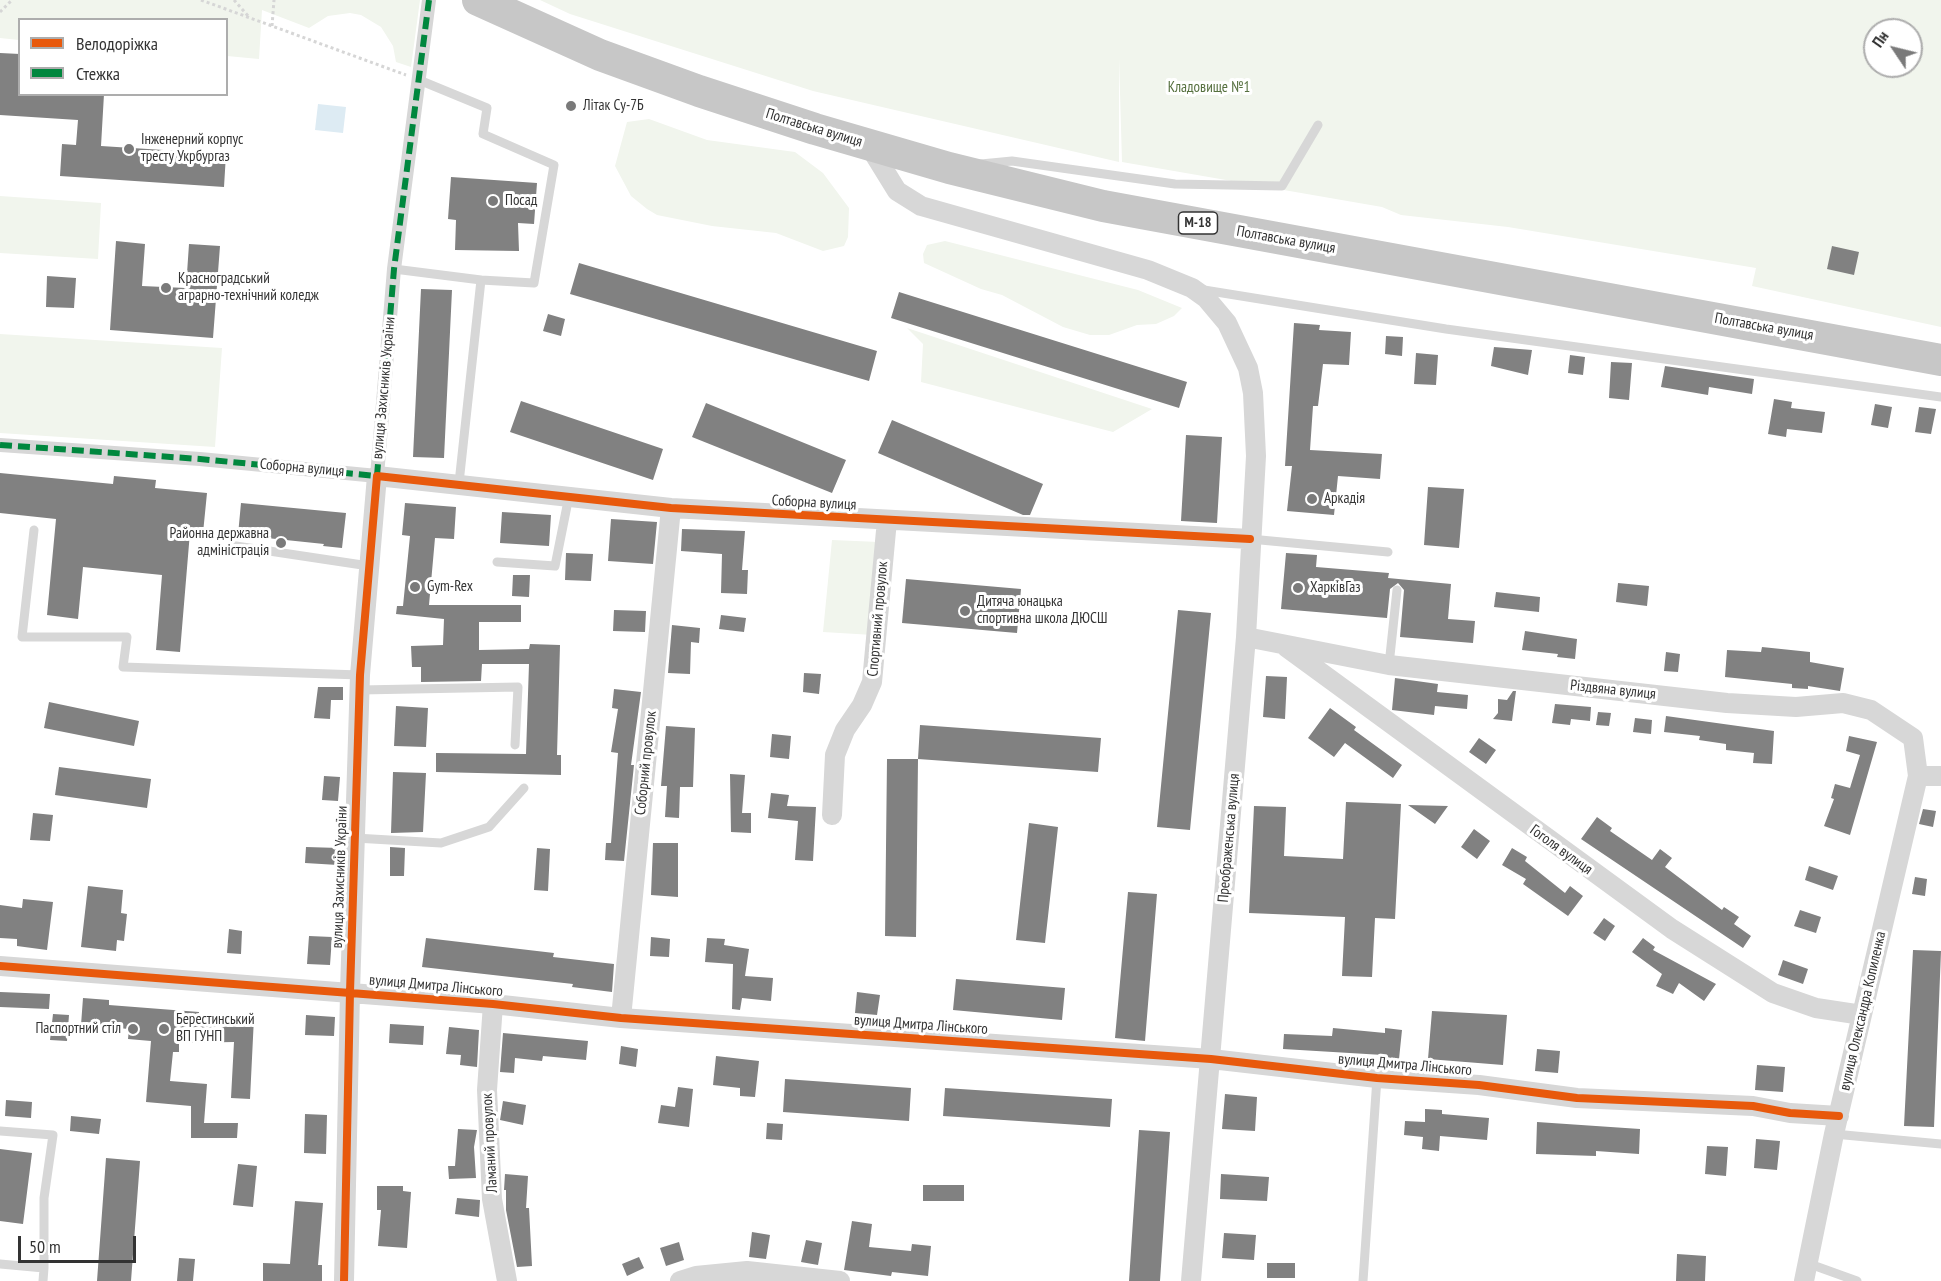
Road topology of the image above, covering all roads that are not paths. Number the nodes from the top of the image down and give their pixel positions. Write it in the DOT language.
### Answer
graph roads {
  1 [pos="429,0"];
  2 [pos="478,0"];
  3 [pos="419,80"];
  4 [pos="1318,125"];
  5 [pos="868,144"];
  6 [pos="949,168"];
  7 [pos="394,269"];
  8 [pos="481,280"];
  9 [pos="1192,288"];
  10 [pos="1941,360"];
  11 [pos="1941,397"];
  12 [pos="0,445"];
  13 [pos="377,476"];
  14 [pos="459,483"];
  15 [pos="569,496"];
  16 [pos="671,508"];
  17 [pos="887,520"];
  18 [pos="34,531"];
  19 [pos="1250,540"];
  20 [pos="236,546"];
  21 [pos="1388,552"];
  22 [pos="497,562"];
  23 [pos="369,566"];
  24 [pos="1397,590"];
  25 [pos="1246,637"];
  26 [pos="1280,643"];
  27 [pos="1389,665"];
  28 [pos="360,683"];
  29 [pos="515,745"];
  30 [pos="1918,776"];
  31 [pos="1941,776"];
  32 [pos="524,788"];
  33 [pos="832,815"];
  34 [pos="355,838"];
  35 [pos="0,966"];
  36 [pos="350,992"];
  37 [pos="493,1004"];
  38 [pos="1862,1015"];
  39 [pos="621,1018"];
  40 [pos="1210,1059"];
  41 [pos="1377,1078"];
  42 [pos="1836,1125"];
  43 [pos="0,1131"];
  44 [pos="1941,1144"];
  45 [pos="0,1264"];
  46 [pos="44,1268"];
  47 [pos="1806,1272"];
  48 [pos="43,1281"];
  49 [pos="344,1281"];
  50 [pos="507,1281"];
  51 [pos="680,1281"];
  52 [pos="840,1281"];
  53 [pos="1191,1281"];
  54 [pos="1363,1281"];
  55 [pos="1857,1281"];
  1 -- 3 [label="street, вулиця Захисників України"];
  2 -- 5 [label="highway, Полтавська вулиця / М-18"];
  3 -- 7 [label="street, вулиця Захисників України"];
  3 -- 8 [label="lane"];
  4 -- 6 [label="lane"];
  5 -- 6 [label="highway, Полтавська вулиця / М-18"];
  5 -- 9 [label="street, Преображенська вулиця"];
  6 -- 10 [label="highway, Полтавська вулиця / М-18"];
  7 -- 8 [label="lane"];
  7 -- 13 [label="street, вулиця Захисників України"];
  8 -- 14 [label="lane"];
  9 -- 11 [label="lane"];
  9 -- 19 [label="street, Преображенська вулиця"];
  12 -- 13 [label="street, Соборна вулиця"];
  13 -- 14 [label="street, Соборна вулиця"];
  13 -- 23 [label="street, вулиця Захисників України"];
  14 -- 15 [label="street, Соборна вулиця"];
  15 -- 16 [label="street, Соборна вулиця"];
  15 -- 22 [label="lane"];
  16 -- 17 [label="street, Соборна вулиця"];
  16 -- 39 [label="street, Соборний провулок"];
  17 -- 19 [label="street, Соборна вулиця"];
  17 -- 33 [label="street, Спортивний провулок"];
  18 -- 28 [label="lane"];
  19 -- 21 [label="lane"];
  19 -- 25 [label="street, Преображенська вулиця"];
  20 -- 23 [label="lane"];
  23 -- 28 [label="street, вулиця Захисників України"];
  24 -- 27 [label="lane"];
  25 -- 26 [label="street, Різдвяна вулиця"];
  25 -- 40 [label="street, Преображенська вулиця"];
  26 -- 27 [label="street, Різдвяна вулиця"];
  26 -- 38 [label="street, Гоголя вулиця"];
  27 -- 30 [label="street, Різдвяна вулиця"];
  28 -- 29 [label="lane"];
  28 -- 34 [label="street, вулиця Захисників України"];
  30 -- 31 [label="street"];
  30 -- 38 [label="street, вулиця Олександра Копиленка"];
  32 -- 34 [label="lane"];
  34 -- 36 [label="street, вулиця Захисників України"];
  35 -- 36 [label="street, вулиця Дмитра Лінського"];
  36 -- 37 [label="street, вулиця Дмитра Лінського"];
  36 -- 49 [label="street, вулиця Захисників України"];
  37 -- 39 [label="street, вулиця Дмитра Лінського"];
  37 -- 50 [label="street, Ламаний провулок"];
  38 -- 42 [label="street, вулиця Олександра Копиленка"];
  39 -- 40 [label="street, вулиця Дмитра Лінського"];
  40 -- 41 [label="street, вулиця Дмитра Лінського"];
  40 -- 53 [label="street, Преображенська вулиця"];
  41 -- 42 [label="street, вулиця Дмитра Лінського"];
  41 -- 54 [label="lane"];
  42 -- 44 [label="lane"];
  42 -- 47 [label="street, вулиця Олександра Копиленка"];
  43 -- 46 [label="lane"];
  45 -- 46 [label="lane"];
  46 -- 48 [label="lane"];
  47 -- 55 [label="lane"];
  51 -- 52 [label="street"];
}
